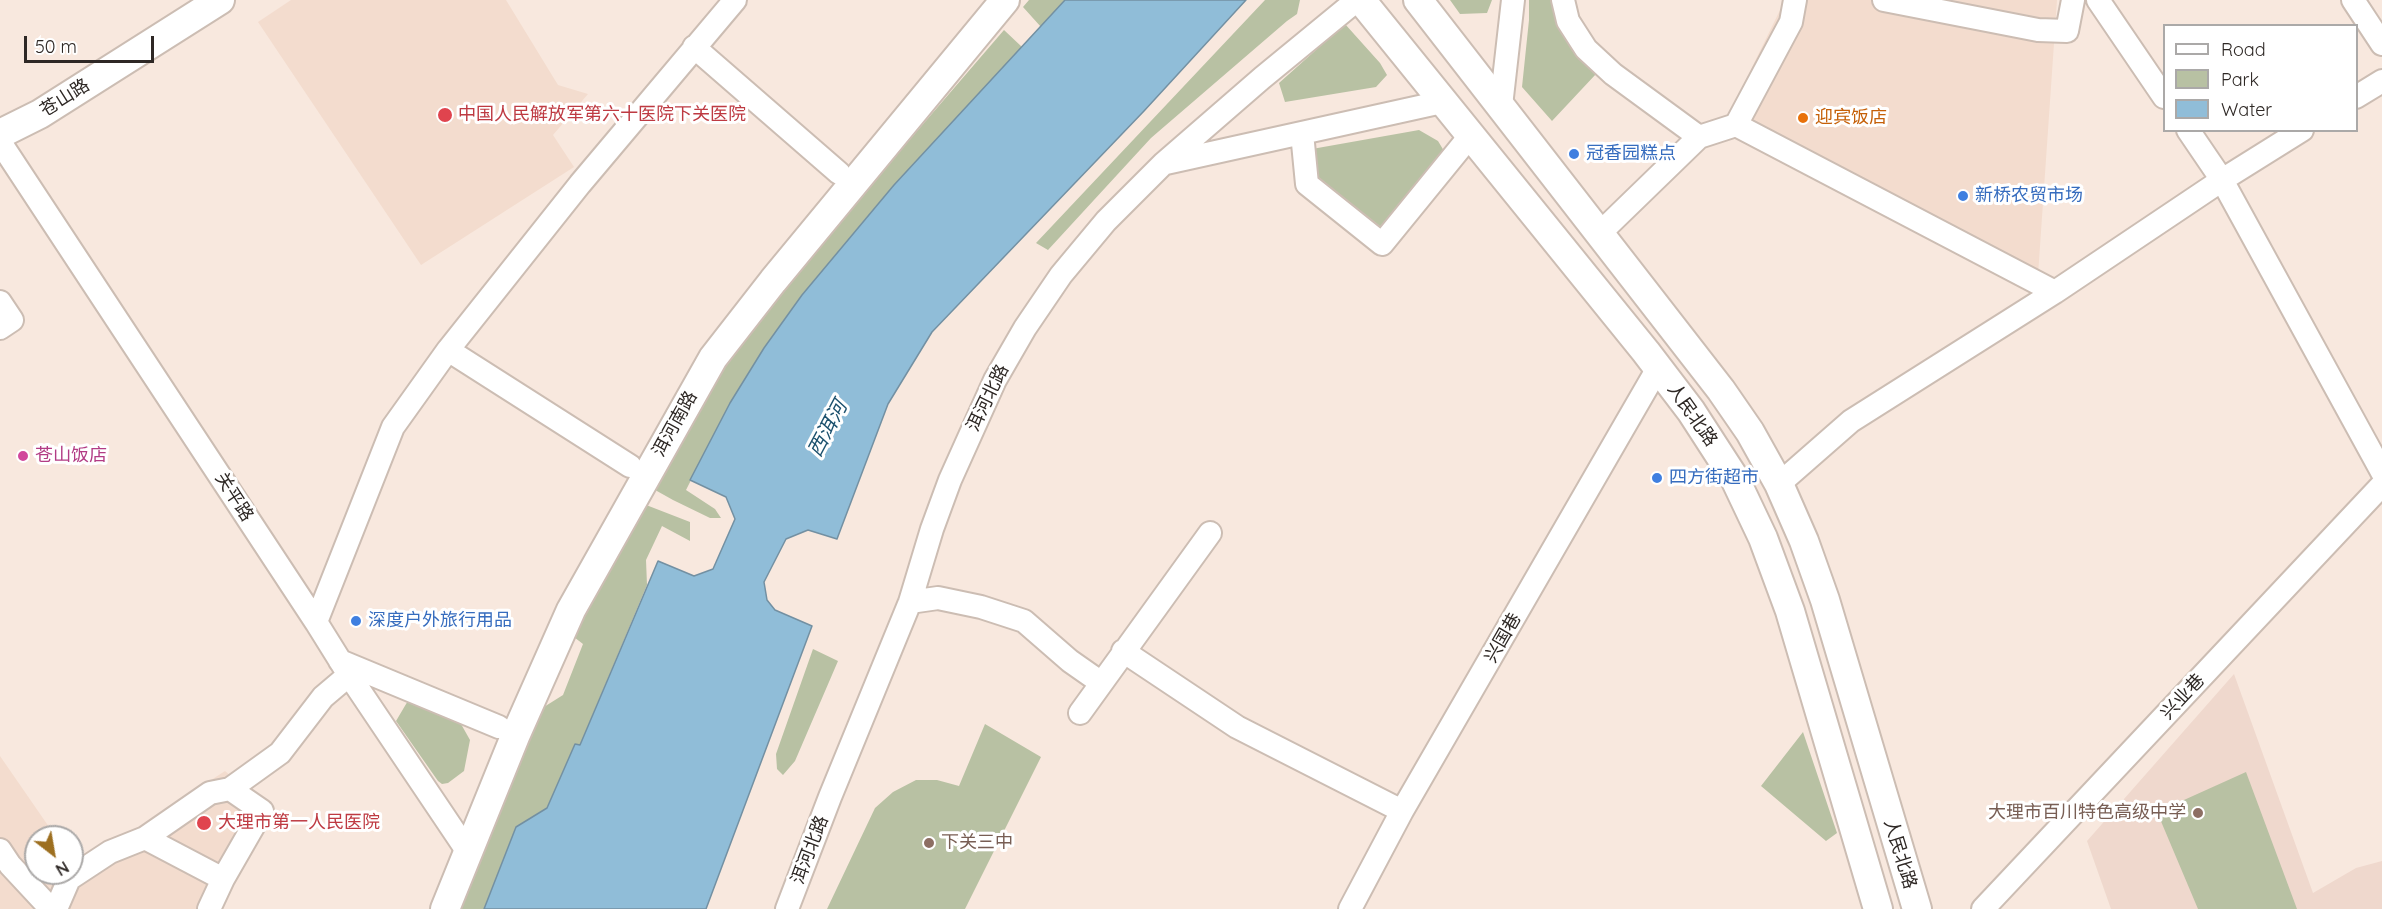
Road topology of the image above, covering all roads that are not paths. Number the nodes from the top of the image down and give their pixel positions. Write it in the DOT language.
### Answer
graph roads {
  1 [pos="184,0"];
  2 [pos="220,0"];
  3 [pos="735,0"];
  4 [pos="981,0"];
  5 [pos="1005,0"];
  6 [pos="1359,0"];
  7 [pos="1418,0"];
  8 [pos="1513,0"];
  9 [pos="1563,0"];
  10 [pos="1795,0"];
  11 [pos="1884,0"];
  12 [pos="2073,0"];
  13 [pos="2098,0"];
  14 [pos="2353,0"];
  15 [pos="2382,44"];
  16 [pos="694,47"];
  17 [pos="2382,81"];
  18 [pos="2163,96"];
  19 [pos="2358,96"];
  20 [pos="1442,102"];
  21 [pos="1501,106"];
  22 [pos="0,112"];
  23 [pos="1736,125"];
  24 [pos="2189,132"];
  25 [pos="2299,132"];
  26 [pos="1302,133"];
  27 [pos="0,134"];
  28 [pos="1470,136"];
  29 [pos="1699,137"];
  30 [pos="0,142"];
  31 [pos="1164,163"];
  32 [pos="839,173"];
  33 [pos="2222,180"];
  34 [pos="1600,233"];
  35 [pos="2055,292"];
  36 [pos="0,302"];
  37 [pos="0,328"];
  38 [pos="448,350"];
  39 [pos="1659,368"];
  40 [pos="630,466"];
  41 [pos="2382,472"];
  42 [pos="1779,484"];
  43 [pos="2382,485"];
  44 [pos="1210,533"];
  45 [pos="910,602"];
  46 [pos="316,622"];
  47 [pos="1124,651"];
  48 [pos="345,668"];
  49 [pos="1100,682"];
  50 [pos="1080,712"];
  51 [pos="499,727"];
  52 [pos="230,789"];
  53 [pos="1402,811"];
  54 [pos="145,838"];
  55 [pos="462,842"];
  56 [pos="0,850"];
  57 [pos="223,879"];
  58 [pos="51,909"];
  59 [pos="56,909"];
  60 [pos="209,909"];
  61 [pos="425,909"];
  62 [pos="445,909"];
  63 [pos="787,909"];
  64 [pos="1350,909"];
  65 [pos="1878,909"];
  66 [pos="1917,909"];
  67 [pos="1983,909"];
  1 -- 22 [label="main road, 苍山路"];
  2 -- 27 [label="main road, 苍山路"];
  3 -- 16 [label="street"];
  4 -- 32 [label="main road, 洱河南路"];
  5 -- 55 [label="main road, 洱河南路"];
  6 -- 20 [label="main road, 人民北路"];
  6 -- 31 [label="street, 洱河北路"];
  7 -- 21 [label="main road, 人民北路"];
  8 -- 21 [label="street"];
  9 -- 29 [label="street"];
  10 -- 23 [label="street"];
  11 -- 12 [label="street"];
  13 -- 18 [label="street"];
  14 -- 15 [label="street"];
  16 -- 32 [label="street"];
  16 -- 38 [label="street"];
  17 -- 19 [label="street"];
  20 -- 26 [label="street"];
  20 -- 28 [label="main road, 人民北路"];
  21 -- 34 [label="main road, 人民北路"];
  23 -- 29 [label="street"];
  23 -- 35 [label="street"];
  24 -- 33 [label="street"];
  25 -- 33 [label="street"];
  26 -- 28 [label="street"];
  26 -- 31 [label="street"];
  28 -- 39 [label="main road, 人民北路"];
  29 -- 34 [label="street"];
  30 -- 46 [label="street, 关平路"];
  31 -- 45 [label="street, 洱河北路"];
  32 -- 40 [label="main road, 洱河南路"];
  33 -- 35 [label="street"];
  33 -- 41 [label="street"];
  34 -- 42 [label="main road, 人民北路"];
  35 -- 42 [label="street"];
  36 -- 37 [label="street"];
  38 -- 40 [label="street"];
  38 -- 46 [label="street"];
  39 -- 53 [label="street, 兴国巷"];
  39 -- 65 [label="main road, 人民北路"];
  40 -- 51 [label="main road, 洱河南路"];
  42 -- 66 [label="main road, 人民北路"];
  43 -- 67 [label="street, 兴业巷"];
  44 -- 47 [label="street"];
  45 -- 49 [label="street"];
  45 -- 63 [label="street, 洱河北路"];
  46 -- 48 [label="street, 关平路"];
  47 -- 49 [label="street"];
  47 -- 53 [label="street"];
  48 -- 51 [label="street"];
  48 -- 52 [label="street"];
  48 -- 55 [label="street, 关平路"];
  49 -- 50 [label="street"];
  51 -- 55 [label="main road, 洱河南路"];
  52 -- 54 [label="street"];
  52 -- 57 [label="street"];
  53 -- 64 [label="street, 兴国巷"];
  54 -- 57 [label="street"];
  54 -- 59 [label="street"];
  55 -- 61 [label="main road, 洱河南路"];
  55 -- 62 [label="main road, 洱河南路"];
  56 -- 58 [label="street"];
  57 -- 60 [label="street"];
}
